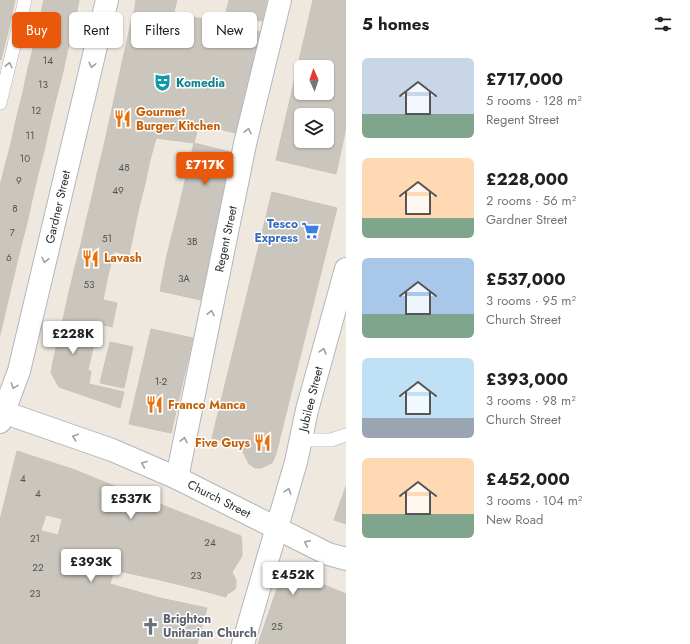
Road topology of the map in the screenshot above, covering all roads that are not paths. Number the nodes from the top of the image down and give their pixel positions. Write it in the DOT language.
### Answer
graph roads {
  1 [pos="24,0"];
  2 [pos="107,0"];
  3 [pos="280,0"];
  4 [pos="0,103"];
  5 [pos="346,270"];
  6 [pos="1,415"];
  7 [pos="346,435"];
  8 [pos="300,440"];
  9 [pos="177,478"];
  10 [pos="277,528"];
  11 [pos="346,559"];
  12 [pos="243,644"];
  4 -- 1 [label="lane, one-way"];
  2 -- 6 [label="street, Gardner Street, one-way"];
  9 -- 3 [label="street, Regent Street, one-way"];
  8 -- 5 [label="street, Jubilee Street, one-way"];
  9 -- 6 [label="street, Church Street, one-way"];
  7 -- 8 [label="lane"];
  10 -- 8 [label="street, Jubilee Street, one-way"];
  9 -- 10 [label="street, Church Street"];
  11 -- 10 [label="street, Church Street, one-way"];
  10 -- 12 [label="street, Jubilee Street"];
}
